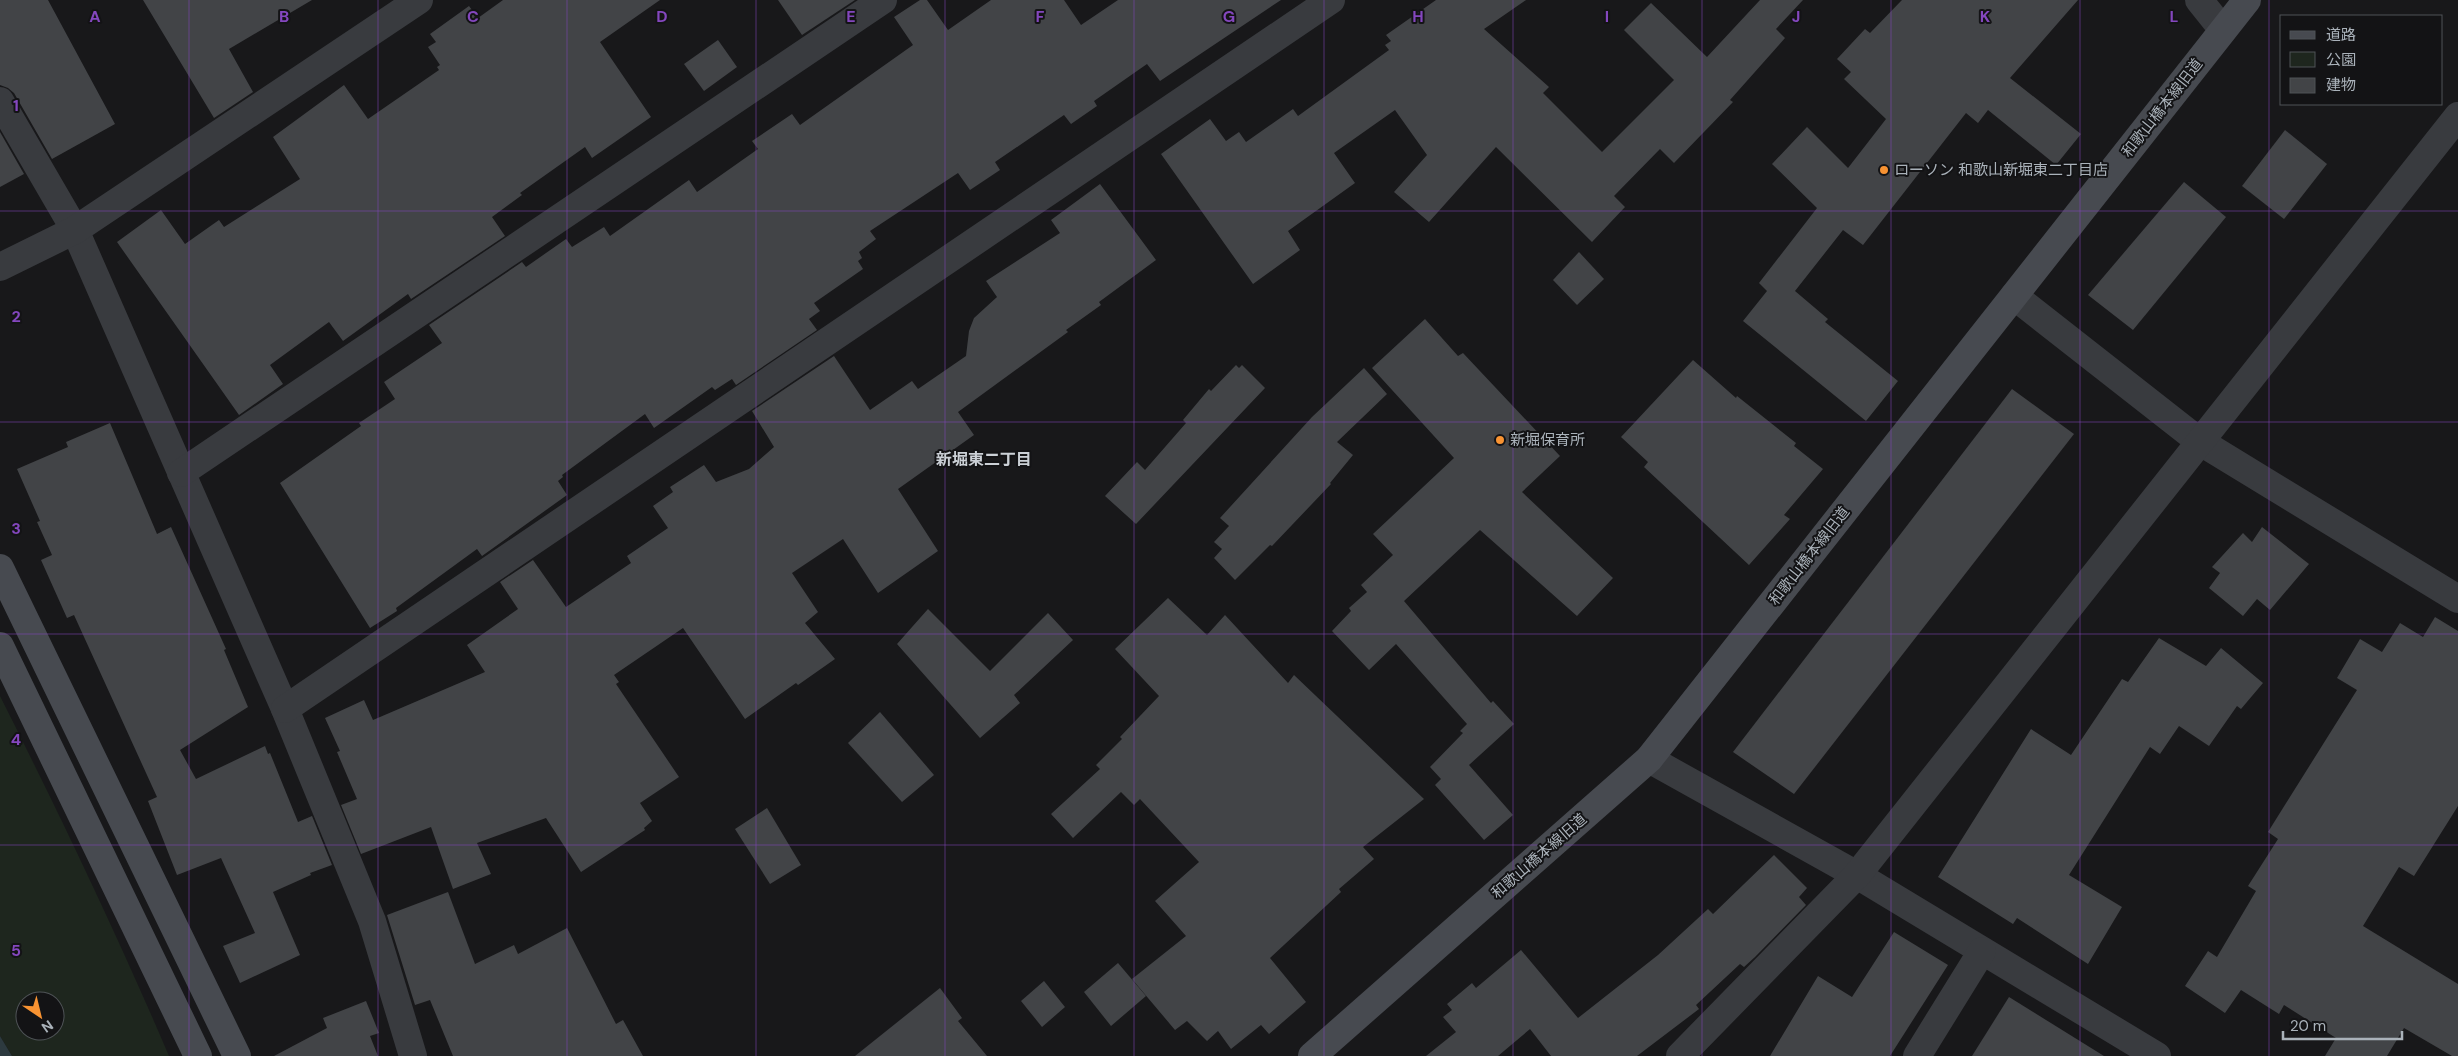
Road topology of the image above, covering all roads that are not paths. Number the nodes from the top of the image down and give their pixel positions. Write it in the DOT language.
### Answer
graph roads {
  1 [pos="419,0"];
  2 [pos="884,0"];
  3 [pos="1331,0"];
  4 [pos="2199,0"];
  5 [pos="2247,0"];
  6 [pos="2224,30"];
  7 [pos="0,101"];
  8 [pos="2458,116"];
  9 [pos="75,230"];
  10 [pos="0,267"];
  11 [pos="2014,296"];
  12 [pos="2199,441"];
  13 [pos="181,473"];
  14 [pos="0,568"];
  15 [pos="2458,599"];
  16 [pos="0,646"];
  17 [pos="285,709"];
  18 [pos="1649,759"];
  19 [pos="1857,875"];
  20 [pos="1982,951"];
  21 [pos="198,1056"];
  22 [pos="237,1056"];
  23 [pos="413,1056"];
  24 [pos="1312,1056"];
  25 [pos="1680,1056"];
  26 [pos="1917,1056"];
  27 [pos="2157,1056"];
  1 -- 9 [label="street"];
  2 -- 13 [label="street"];
  3 -- 17 [label="street"];
  4 -- 6 [label="street"];
  5 -- 6 [label="street, 和歌山橋本線旧道"];
  6 -- 11 [label="street, 和歌山橋本線旧道"];
  7 -- 9 [label="street"];
  8 -- 12 [label="street"];
  9 -- 10 [label="street"];
  9 -- 13 [label="street"];
  11 -- 12 [label="street"];
  11 -- 18 [label="street, 和歌山橋本線旧道"];
  12 -- 15 [label="street"];
  12 -- 19 [label="street"];
  13 -- 17 [label="street"];
  14 -- 22 [label="street"];
  16 -- 21 [label="street"];
  17 -- 23 [label="street"];
  18 -- 19 [label="street"];
  18 -- 24 [label="street, 和歌山橋本線旧道"];
  19 -- 20 [label="street"];
  19 -- 25 [label="street"];
  20 -- 26 [label="street"];
  20 -- 27 [label="street"];
}
